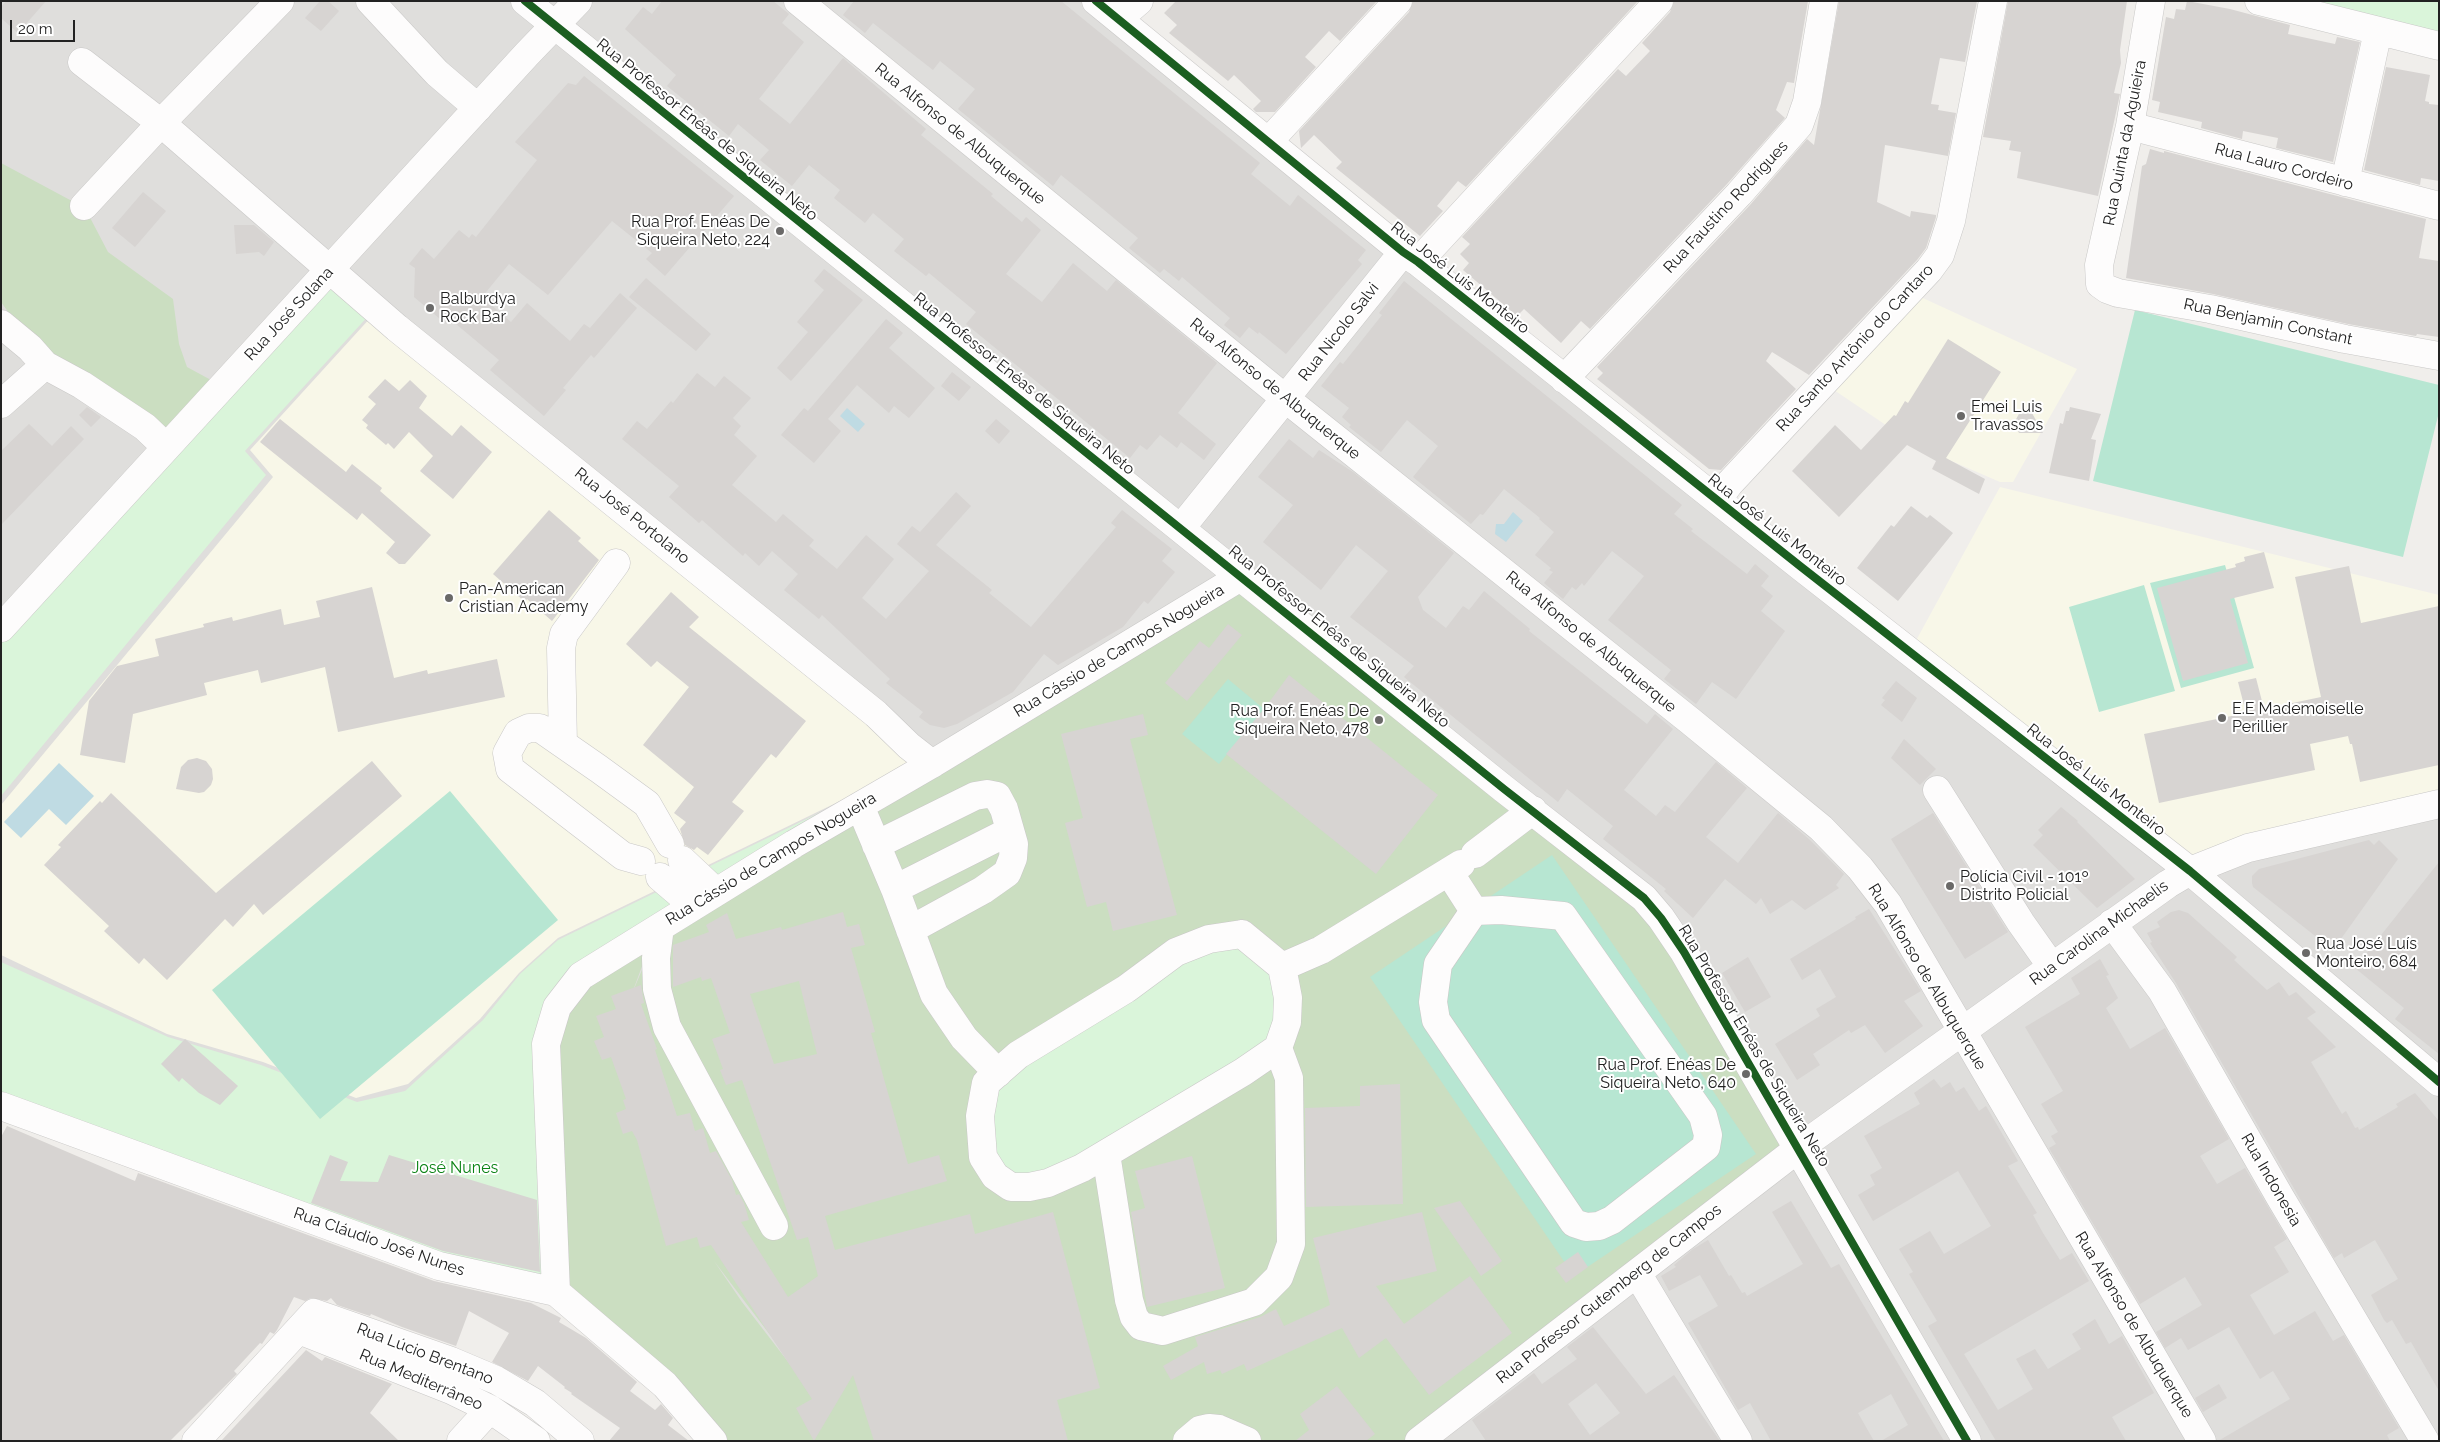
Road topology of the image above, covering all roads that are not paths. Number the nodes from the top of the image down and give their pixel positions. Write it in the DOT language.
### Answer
graph roads {
  1 [pos="280,1"];
  2 [pos="370,1"];
  3 [pos="525,1"];
  4 [pos="578,1"];
  5 [pos="798,1"];
  6 [pos="1096,1"];
  7 [pos="1139,1"];
  8 [pos="1398,1"];
  9 [pos="1660,1"];
  10 [pos="1824,1"];
  11 [pos="1993,1"];
  12 [pos="2151,1"];
  13 [pos="2259,1"];
  14 [pos="1118,19"];
  15 [pos="556,25"];
  16 [pos="2378,31"];
  17 [pos="2439,46"];
  18 [pos="82,62"];
  19 [pos="478,108"];
  20 [pos="161,123"];
  21 [pos="2130,126"];
  22 [pos="1269,141"];
  23 [pos="2345,182"];
  24 [pos="84,206"];
  25 [pos="2439,206"];
  26 [pos="1411,257"];
  27 [pos="330,269"];
  28 [pos="2100,284"];
  29 [pos="1,324"];
  30 [pos="2439,356"];
  31 [pos="45,365"];
  32 [pos="1564,379"];
  33 [pos="1286,399"];
  34 [pos="1,404"];
  35 [pos="166,447"];
  36 [pos="1717,500"];
  37 [pos="1181,528"];
  38 [pos="616,563"];
  39 [pos="1242,576"];
  40 [pos="3,622"];
  41 [pos="563,744"];
  42 [pos="932,764"];
  43 [pos="1937,790"];
  44 [pos="860,806"];
  45 [pos="1533,810"];
  46 [pos="2435,810"];
  47 [pos="1010,831"];
  48 [pos="876,845"];
  49 [pos="673,848"];
  50 [pos="1462,864"];
  51 [pos="646,866"];
  52 [pos="2190,871"];
  53 [pos="895,889"];
  54 [pos="705,899"];
  55 [pos="1474,911"];
  56 [pos="2112,923"];
  57 [pos="660,927"];
  58 [pos="910,930"];
  59 [pos="1282,967"];
  60 [pos="2052,967"];
  61 [pos="1961,1032"];
  62 [pos="1278,1048"];
  63 [pos="998,1073"];
  64 [pos="2439,1082"];
  65 [pos="1,1106"];
  66 [pos="1799,1148"];
  67 [pos="1106,1154"];
  68 [pos="774,1226"];
  69 [pos="1637,1273"];
  70 [pos="556,1292"];
  71 [pos="306,1322"];
  72 [pos="490,1409"];
  73 [pos="196,1441"];
  74 [pos="461,1441"];
  75 [pos="536,1441"];
  76 [pos="580,1441"];
  77 [pos="713,1441"];
  78 [pos="1187,1441"];
  79 [pos="1247,1441"];
  80 [pos="1419,1441"];
  81 [pos="1738,1441"];
  82 [pos="1967,1441"];
  83 [pos="2202,1441"];
  84 [pos="2425,1441"];
  1 -- 20 [label="street"];
  2 -- 19 [label="street"];
  3 -- 15 [label="street, Rua Professor Enéas de Siqueira Neto"];
  4 -- 15 [label="street, Rua José Solana"];
  5 -- 33 [label="street, Rua Alfonso de Albuquerque"];
  6 -- 14 [label="street, Rua José Luis Monteiro"];
  7 -- 14 [label="street"];
  8 -- 22 [label="street"];
  9 -- 26 [label="street"];
  10 -- 32 [label="street, Rua Faustino Rodrigues"];
  11 -- 36 [label="street, Rua Santo Antônio do Cantaro"];
  12 -- 21 [label="street, Rua Quinta da Aguieira"];
  13 -- 16 [label="street"];
  14 -- 22 [label="street, Rua José Luis Monteiro"];
  15 -- 19 [label="street, Rua José Solana"];
  15 -- 37 [label="street, Rua Professor Enéas de Siqueira Neto"];
  16 -- 17 [label="street"];
  16 -- 23 [label="street"];
  18 -- 20 [label="street, Rua José Portolano"];
  19 -- 27 [label="street, Rua José Solana"];
  20 -- 24 [label="street"];
  20 -- 27 [label="street, Rua José Portolano"];
  21 -- 23 [label="street, Rua Lauro Cordeiro"];
  21 -- 28 [label="street, Rua Quinta da Aguieira"];
  22 -- 26 [label="street, Rua José Luis Monteiro"];
  23 -- 25 [label="street, Rua Lauro Cordeiro"];
  26 -- 32 [label="street, Rua José Luis Monteiro"];
  26 -- 33 [label="street, Rua Nicolo Salvi"];
  27 -- 35 [label="street, Rua José Solana"];
  27 -- 42 [label="street, Rua José Portolano"];
  28 -- 30 [label="street, Rua Benjamin Constant"];
  29 -- 31 [label="street"];
  31 -- 34 [label="street"];
  31 -- 35 [label="street"];
  32 -- 36 [label="street, Rua José Luis Monteiro"];
  33 -- 37 [label="street, Rua Nicolo Salvi"];
  33 -- 61 [label="street, Rua Alfonso de Albuquerque"];
  35 -- 40 [label="street, Rua José Solana"];
  36 -- 52 [label="street, Rua José Luis Monteiro"];
  37 -- 39 [label="street, Rua Professor Enéas de Siqueira Neto"];
  38 -- 41 [label="street"];
  39 -- 42 [label="street, Rua Cássio de Campos Nogueira"];
  39 -- 45 [label="street, Rua Professor Enéas de Siqueira Neto"];
  41 -- 49 [label="street"];
  41 -- 51 [label="street"];
  42 -- 44 [label="street, Rua Cássio de Campos Nogueira"];
  43 -- 60 [label="street"];
  44 -- 48 [label="street"];
  44 -- 54 [label="street, Rua Cássio de Campos Nogueira"];
  45 -- 50 [label="street"];
  45 -- 66 [label="street, Rua Professor Enéas de Siqueira Neto"];
  46 -- 52 [label="street, Rua Carolina Michaelis"];
  47 -- 48 [label="street"];
  47 -- 53 [label="street"];
  47 -- 58 [label="street"];
  48 -- 53 [label="street"];
  49 -- 51 [label="street"];
  49 -- 54 [label="street"];
  50 -- 55 [label="street"];
  50 -- 59 [label="street"];
  51 -- 54 [label="street"];
  52 -- 56 [label="street, Rua Carolina Michaelis"];
  52 -- 64 [label="street, Rua José Luis Monteiro"];
  53 -- 58 [label="street"];
  54 -- 57 [label="street, Rua Cássio de Campos Nogueira"];
  55 -- 55 [label="street"];
  56 -- 60 [label="street, Rua Carolina Michaelis"];
  56 -- 84 [label="street, Rua Indonesia"];
  57 -- 68 [label="street"];
  57 -- 70 [label="street, Rua Cássio de Campos Nogueira"];
  58 -- 63 [label="street"];
  59 -- 62 [label="street"];
  59 -- 63 [label="street"];
  60 -- 61 [label="street, Rua Carolina Michaelis"];
  61 -- 66 [label="street, Rua Carolina Michaelis"];
  61 -- 83 [label="street, Rua Alfonso de Albuquerque"];
  62 -- 67 [label="street"];
  62 -- 67 [label="street"];
  63 -- 67 [label="street"];
  65 -- 70 [label="street, Rua Cláudio José Nunes"];
  66 -- 69 [label="street, Rua Professor Gutemberg de Campos"];
  66 -- 82 [label="street, Rua Professor Enéas de Siqueira Neto"];
  69 -- 80 [label="street, Rua Professor Gutemberg de Campos"];
  69 -- 81 [label="street"];
  70 -- 77 [label="street, Rua Cláudio José Nunes"];
  71 -- 72 [label="street, Rua Mediterrâneo"];
  71 -- 73 [label="street"];
  71 -- 76 [label="street, Rua Lúcio Brentano"];
  72 -- 74 [label="street"];
  72 -- 75 [label="street, Rua Mediterrâneo"];
  78 -- 79 [label="street"];
}
